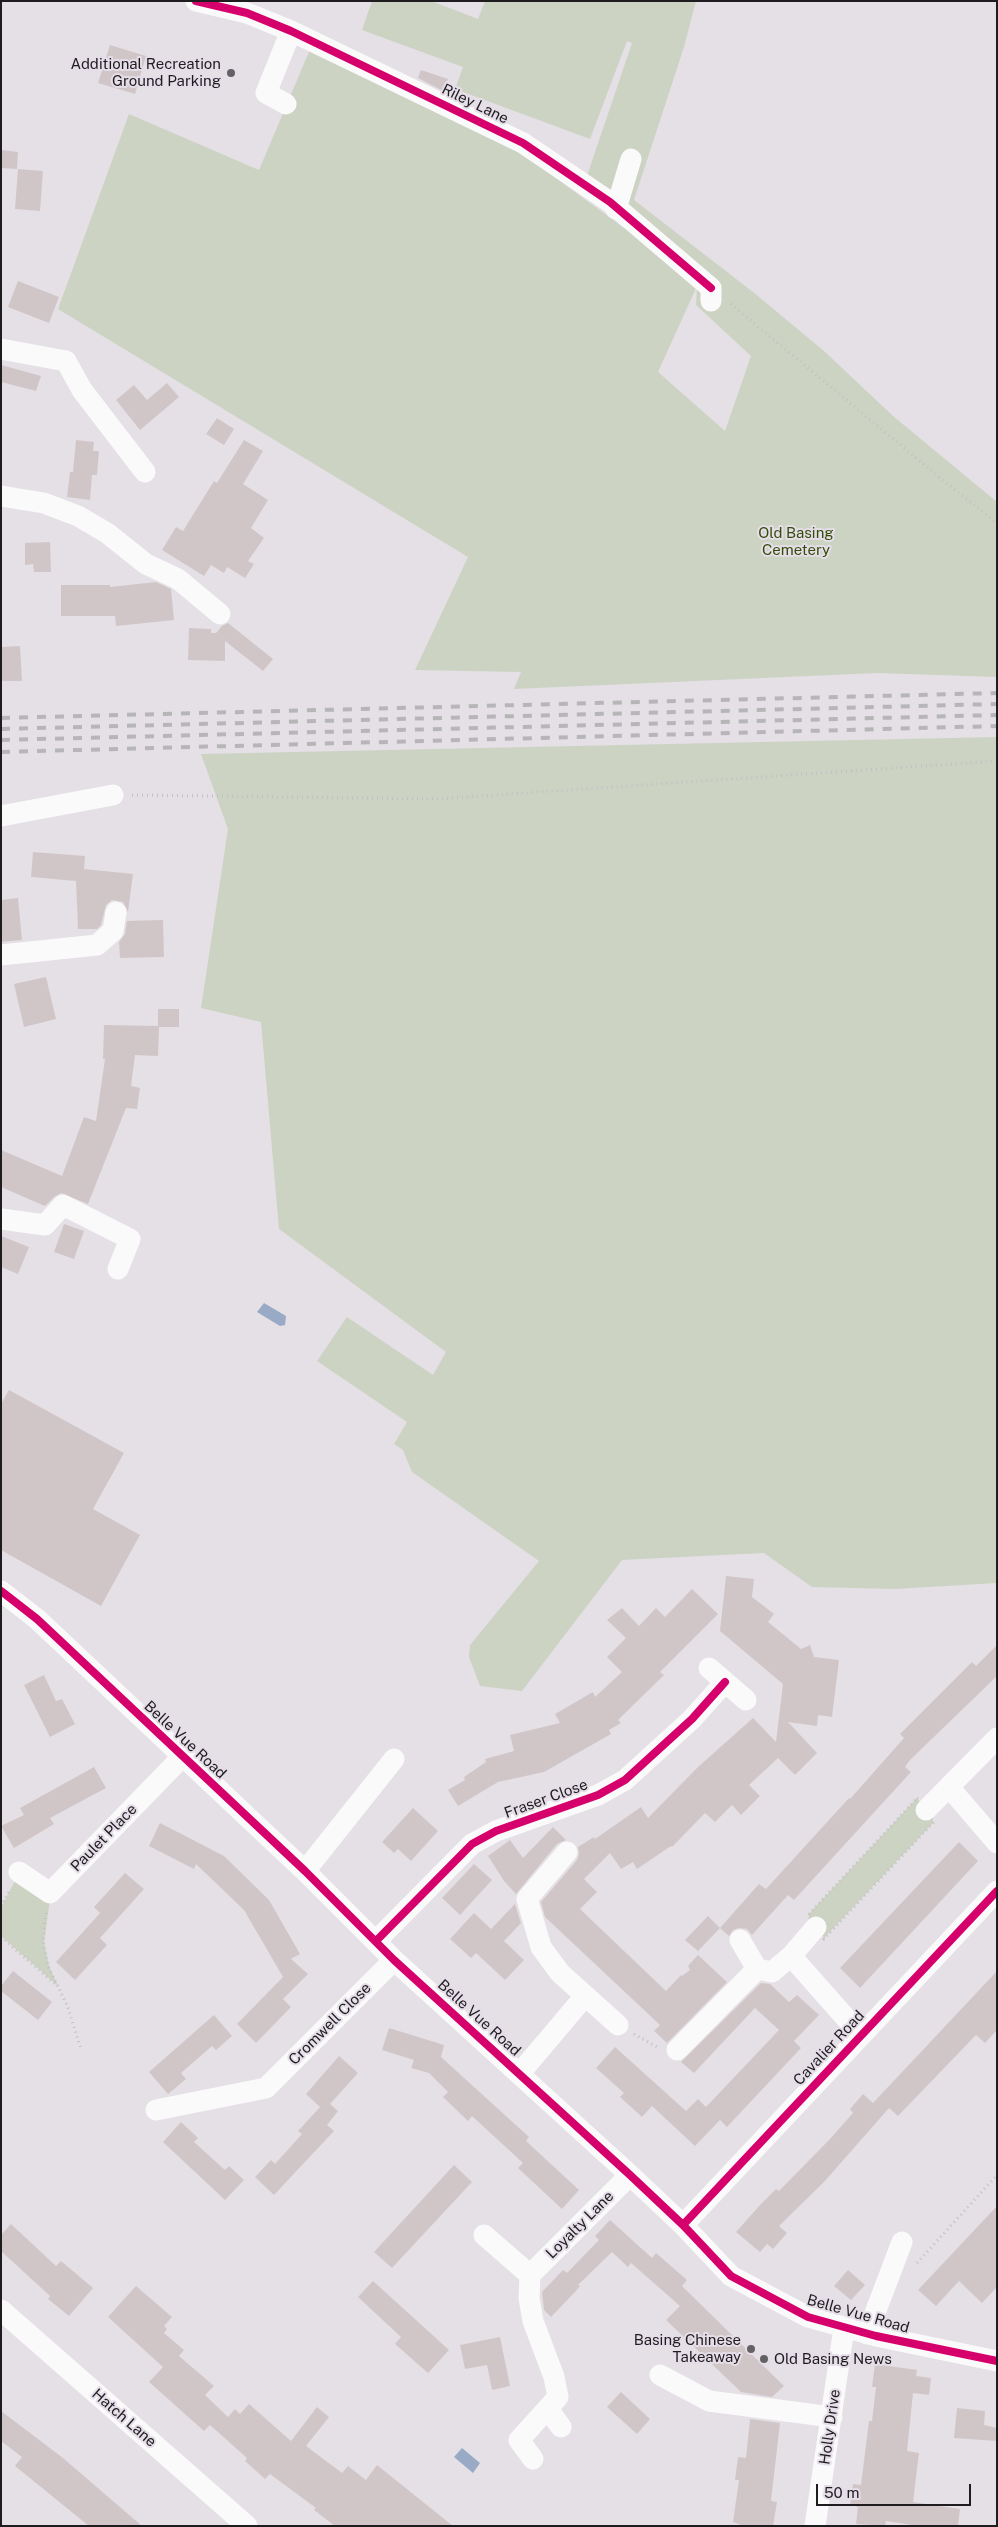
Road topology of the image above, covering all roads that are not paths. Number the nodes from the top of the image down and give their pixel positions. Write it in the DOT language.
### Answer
graph roads {
  1 [pos="196,1"];
  2 [pos="249,7"];
  3 [pos="291,31"];
  4 [pos="286,104"];
  5 [pos="631,159"];
  6 [pos="610,208"];
  7 [pos="711,294"];
  8 [pos="1,349"];
  9 [pos="145,472"];
  10 [pos="1,496"];
  11 [pos="220,614"];
  12 [pos="113,795"];
  13 [pos="1,816"];
  14 [pos="116,912"];
  15 [pos="1,955"];
  16 [pos="1,1219"];
  17 [pos="118,1268"];
  18 [pos="1,1591"];
  19 [pos="709,1668"];
  20 [pos="725,1682"];
  21 [pos="746,1700"];
  22 [pos="997,1738"];
  23 [pos="183,1756"];
  24 [pos="394,1759"];
  25 [pos="949,1787"];
  26 [pos="926,1810"];
  27 [pos="997,1843"];
  28 [pos="567,1852"];
  29 [pos="305,1871"];
  30 [pos="20,1872"];
  31 [pos="997,1891"];
  32 [pos="816,1927"];
  33 [pos="740,1940"];
  34 [pos="376,1941"];
  35 [pos="791,1956"];
  36 [pos="394,1960"];
  37 [pos="764,1971"];
  38 [pos="585,1996"];
  39 [pos="618,2025"];
  40 [pos="860,2034"];
  41 [pos="677,2050"];
  42 [pos="520,2073"];
  43 [pos="156,2110"];
  44 [pos="630,2175"];
  45 [pos="683,2225"];
  46 [pos="484,2235"];
  47 [pos="902,2242"];
  48 [pos="530,2275"];
  49 [pos="1,2310"];
  50 [pos="844,2328"];
  51 [pos="867,2334"];
  52 [pos="997,2361"];
  53 [pos="660,2375"];
  54 [pos="548,2409"];
  55 [pos="832,2418"];
  56 [pos="561,2427"];
  57 [pos="533,2459"];
  58 [pos="247,2526"];
  59 [pos="815,2526"];
  1 -- 2 [label="street, Riley Lane"];
  2 -- 3 [label="street, Riley Lane"];
  3 -- 4 [label="street"];
  3 -- 6 [label="street, Riley Lane"];
  5 -- 6 [label="street"];
  6 -- 7 [label="street, Riley Lane"];
  8 -- 9 [label="street"];
  10 -- 11 [label="street"];
  12 -- 13 [label="street"];
  14 -- 15 [label="street"];
  16 -- 17 [label="street"];
  18 -- 23 [label="street, Belle Vue Road"];
  19 -- 20 [label="street"];
  20 -- 21 [label="street"];
  20 -- 34 [label="street, Fraser Close"];
  22 -- 25 [label="street"];
  23 -- 29 [label="street, Belle Vue Road"];
  23 -- 30 [label="street, Paulet Place"];
  24 -- 29 [label="street"];
  25 -- 26 [label="street"];
  25 -- 27 [label="street"];
  28 -- 38 [label="street"];
  29 -- 34 [label="street, Belle Vue Road"];
  31 -- 40 [label="street, Cavalier Road"];
  32 -- 35 [label="street"];
  33 -- 37 [label="street"];
  34 -- 36 [label="street, Belle Vue Road"];
  35 -- 37 [label="street"];
  35 -- 40 [label="street, Cavalier Road"];
  36 -- 42 [label="street, Belle Vue Road"];
  36 -- 43 [label="street, Cromwell Close"];
  37 -- 41 [label="street"];
  38 -- 39 [label="street"];
  38 -- 42 [label="street, Belle Vue Road"];
  40 -- 45 [label="street, Cavalier Road"];
  42 -- 44 [label="street, Belle Vue Road"];
  44 -- 45 [label="street, Belle Vue Road"];
  44 -- 48 [label="street, Loyalty Lane"];
  45 -- 50 [label="street, Belle Vue Road"];
  46 -- 48 [label="street"];
  47 -- 51 [label="street"];
  48 -- 54 [label="street"];
  49 -- 58 [label="street, Hatch Lane"];
  50 -- 51 [label="street, Belle Vue Road"];
  50 -- 55 [label="street, Holly Drive"];
  51 -- 52 [label="street, Belle Vue Road"];
  53 -- 55 [label="street"];
  54 -- 56 [label="street"];
  54 -- 57 [label="street"];
  55 -- 59 [label="street, Holly Drive"];
}
